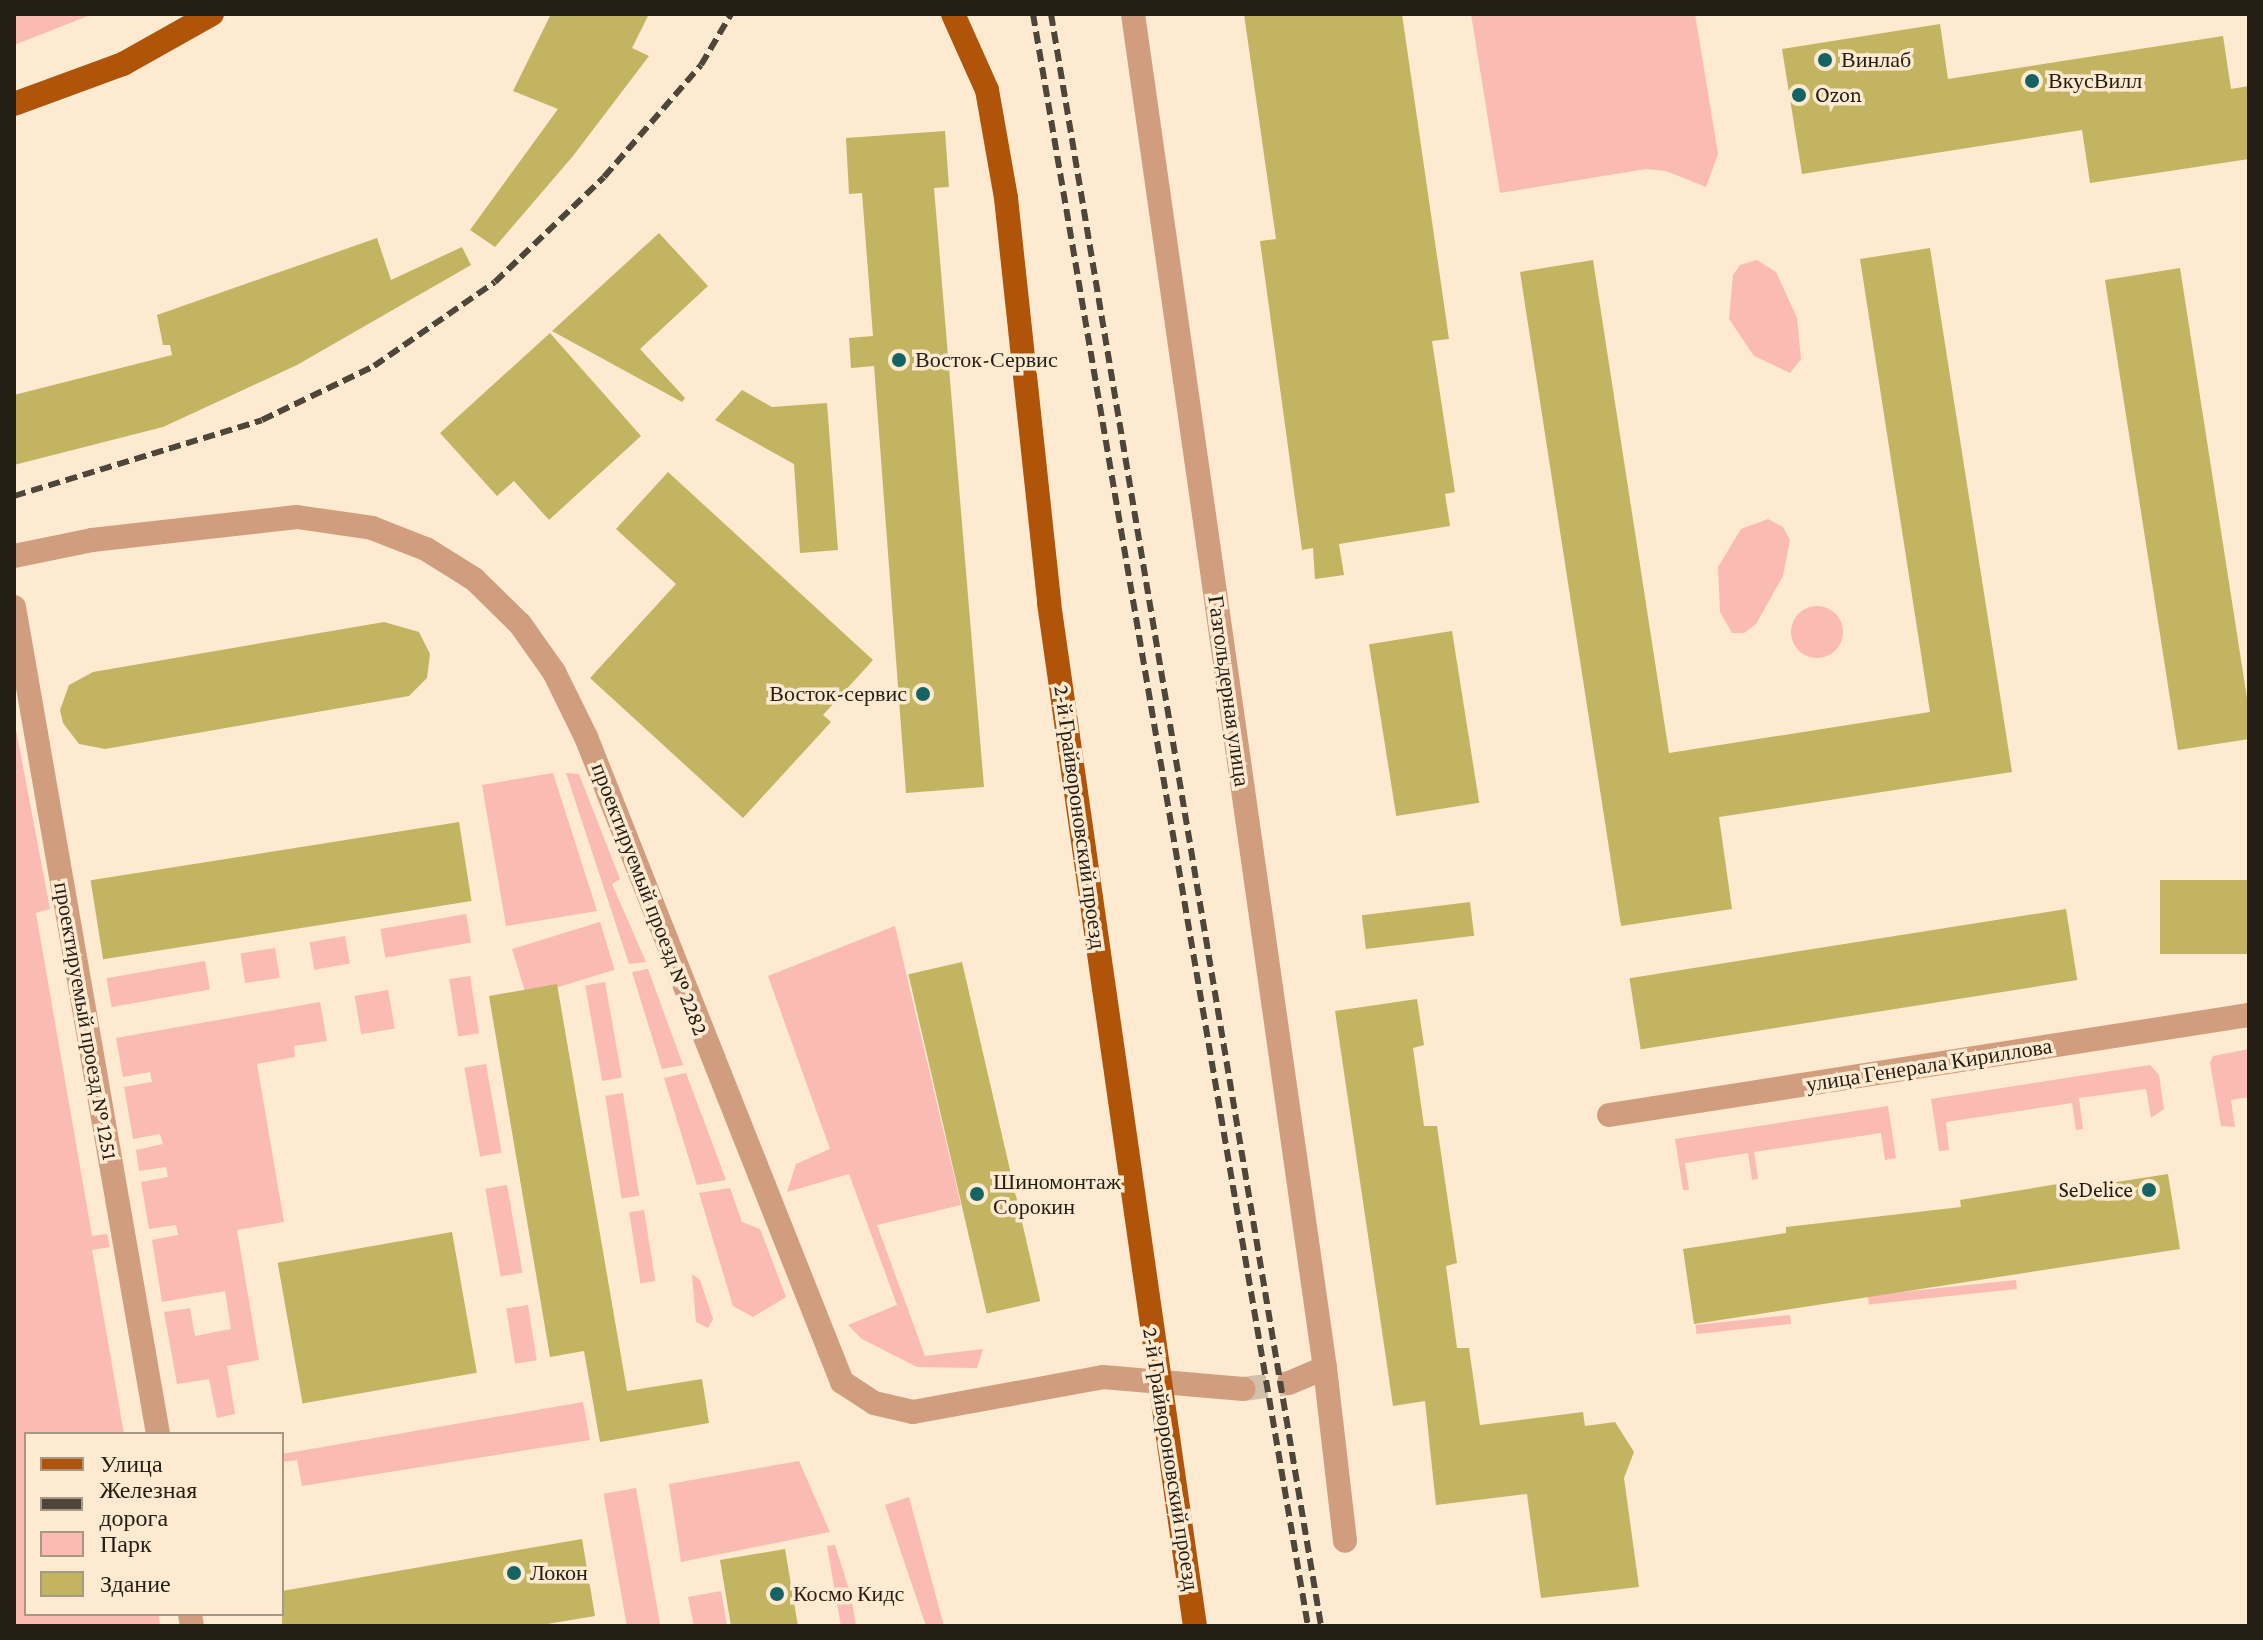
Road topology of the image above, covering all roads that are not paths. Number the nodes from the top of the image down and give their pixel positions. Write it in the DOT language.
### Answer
graph roads {
  1 [pos="212,14"];
  2 [pos="953,14"];
  3 [pos="1133,14"];
  4 [pos="14,104"];
  5 [pos="14,556"];
  6 [pos="14,607"];
  7 [pos="2249,1015"];
  8 [pos="1609,1115"];
  9 [pos="1325,1368"];
  10 [pos="1158,1382"];
  11 [pos="1289,1383"];
  12 [pos="1243,1389"];
  13 [pos="158,1432"];
  14 [pos="1345,1541"];
  15 [pos="1195,1626"];
  1 -- 4 [label="main road"];
  2 -- 10 [label="main road, 2-й Грайвороновский проезд"];
  3 -- 9 [label="street, Газгольдерная улица"];
  5 -- 10 [label="street, проектируемый проезд № 2282"];
  6 -- 13 [label="street, проектируемый проезд № 1251"];
  7 -- 8 [label="street, улица Генерала Кириллова"];
  9 -- 11 [label="street"];
  9 -- 14 [label="street, Газгольдерная улица"];
  10 -- 12 [label="street, проектируемый проезд № 2282"];
  10 -- 15 [label="main road, 2-й Грайвороновский проезд"];
}
